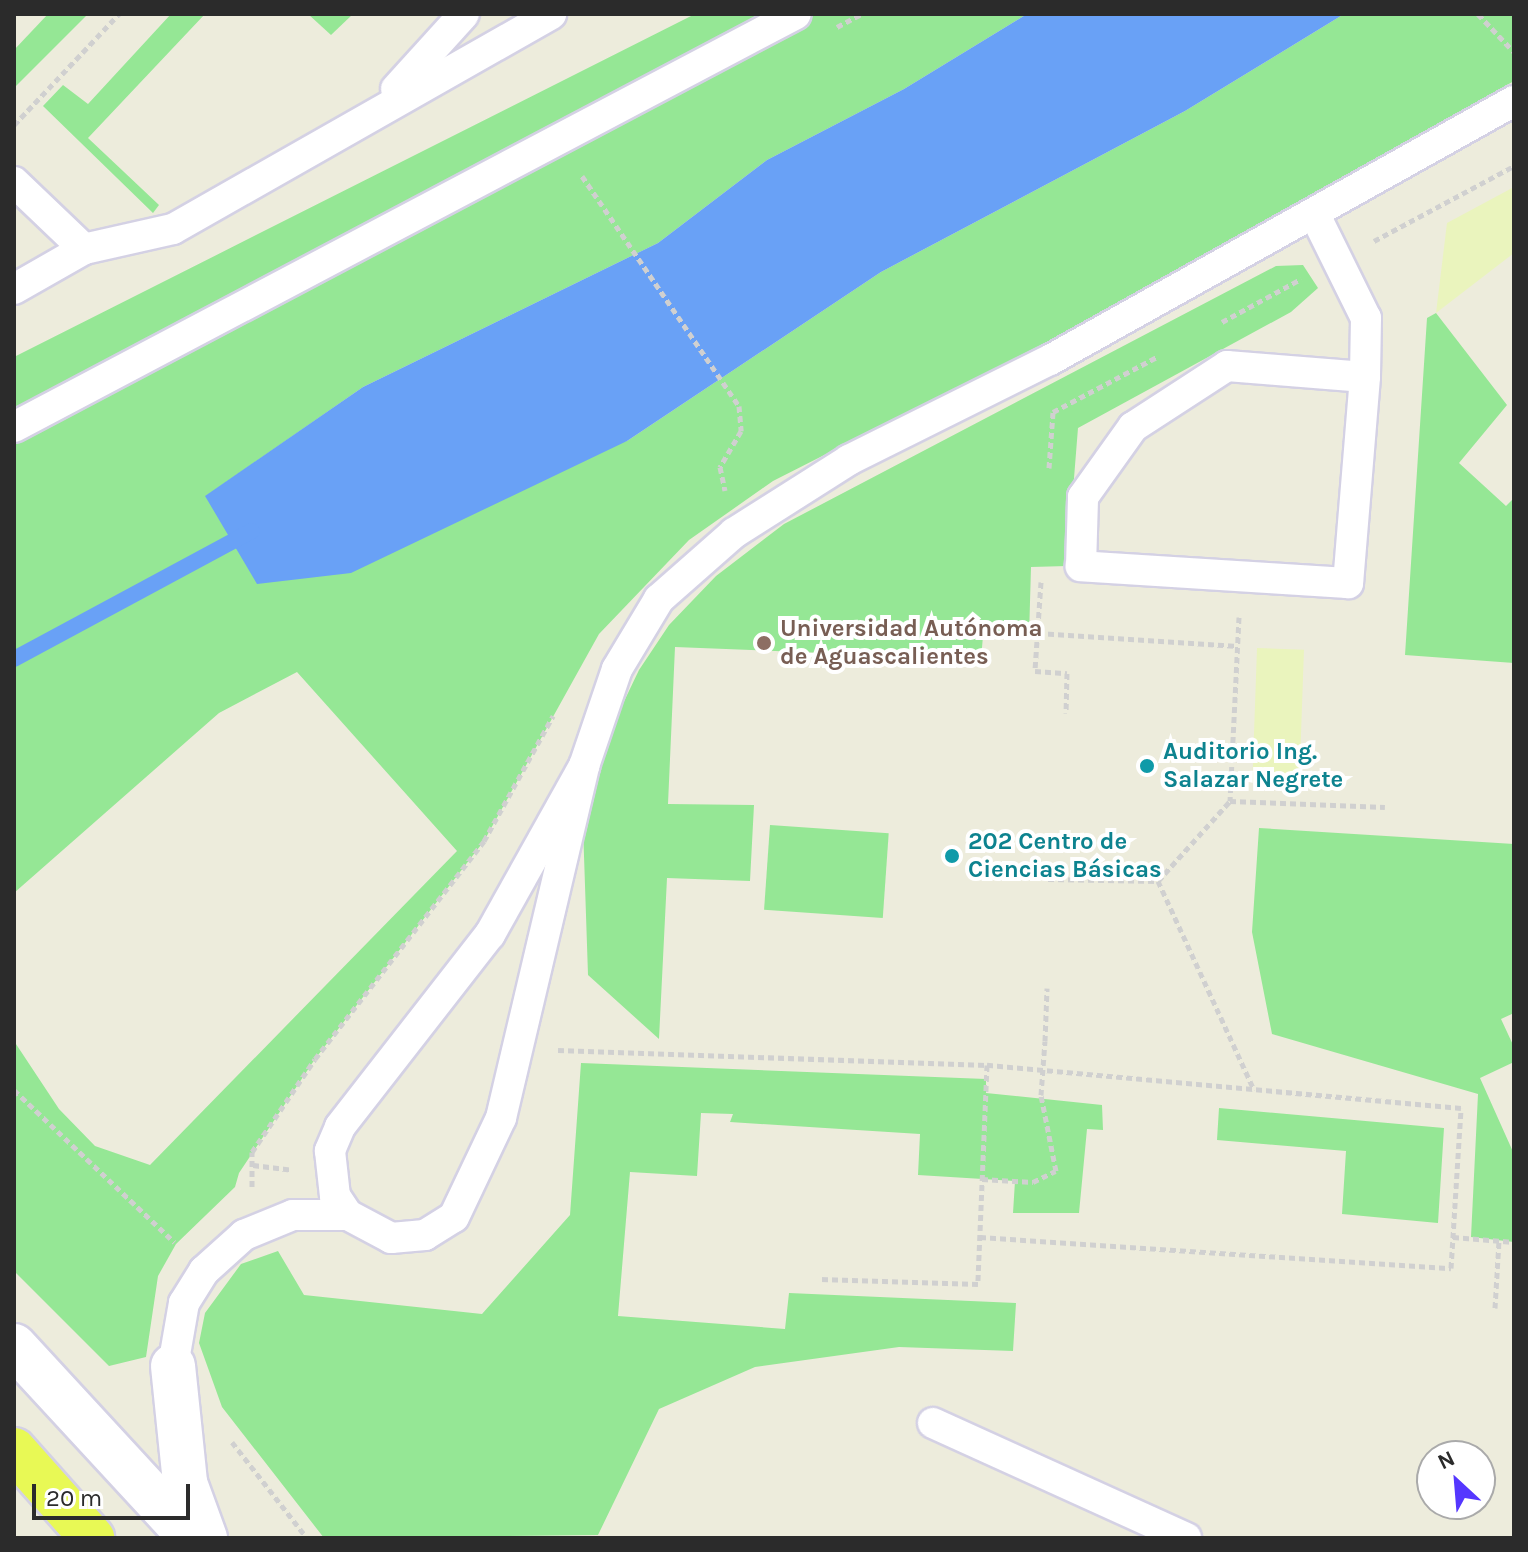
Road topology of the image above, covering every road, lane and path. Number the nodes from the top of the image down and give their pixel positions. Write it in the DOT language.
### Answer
graph roads {
  1 [pos="119,14"];
  2 [pos="464,14"];
  3 [pos="551,14"];
  4 [pos="796,14"];
  5 [pos="1478,14"];
  6 [pos="1514,52"];
  7 [pos="1514,101"];
  8 [pos="382,106"];
  9 [pos="14,125"];
  10 [pos="578,171"];
  11 [pos="14,182"];
  12 [pos="1314,213"];
  13 [pos="84,249"];
  14 [pos="14,289"];
  15 [pos="1365,377"];
  16 [pos="14,427"];
  17 [pos="728,494"];
  18 [pos="1241,576"];
  19 [pos="1038,633"];
  20 [pos="1238,646"];
  21 [pos="560,703"];
  22 [pos="584,766"];
  23 [pos="1230,801"];
  24 [pos="1385,807"];
  25 [pos="1048,879"];
  26 [pos="1158,881"];
  27 [pos="490,934"];
  28 [pos="541,944"];
  29 [pos="1047,988"];
  30 [pos="517,1049"];
  31 [pos="987,1065"];
  32 [pos="14,1090"];
  33 [pos="1254,1090"];
  34 [pos="982,1179"];
  35 [pos="250,1197"];
  36 [pos="348,1215"];
  37 [pos="980,1237"];
  38 [pos="1453,1237"];
  39 [pos="1499,1240"];
  40 [pos="1514,1242"];
  41 [pos="204,1271"];
  42 [pos="820,1279"];
  43 [pos="1495,1308"];
  44 [pos="14,1346"];
  45 [pos="173,1366"];
  46 [pos="933,1423"];
  47 [pos="14,1450"];
  48 [pos="92,1538"];
  49 [pos="191,1538"];
  50 [pos="205,1538"];
  51 [pos="1186,1538"];
  1 -- 9 [label="path"];
  2 -- 8 [label="lane"];
  3 -- 8 [label="lane"];
  4 -- 16 [label="lane"];
  5 -- 6 [label="path"];
  7 -- 12 [label="lane"];
  8 -- 13 [label="lane"];
  10 -- 17 [label="path"];
  11 -- 13 [label="lane"];
  12 -- 15 [label="lane"];
  12 -- 22 [label="lane"];
  13 -- 14 [label="lane"];
  15 -- 18 [label="lane"];
  15 -- 18 [label="lane"];
  18 -- 20 [label="path"];
  19 -- 20 [label="path"];
  20 -- 23 [label="path"];
  21 -- 35 [label="path"];
  22 -- 27 [label="lane"];
  22 -- 28 [label="lane"];
  23 -- 24 [label="path"];
  23 -- 26 [label="path"];
  25 -- 26 [label="path"];
  26 -- 33 [label="path"];
  27 -- 28 [label="lane"];
  27 -- 36 [label="lane"];
  28 -- 30 [label="lane"];
  29 -- 34 [label="path, bridge"];
  30 -- 31 [label="path"];
  30 -- 36 [label="lane"];
  31 -- 33 [label="path"];
  31 -- 34 [label="path"];
  32 -- 41 [label="path"];
  33 -- 38 [label="path"];
  34 -- 37 [label="path"];
  36 -- 41 [label="lane"];
  37 -- 38 [label="path"];
  37 -- 42 [label="path"];
  38 -- 39 [label="path"];
  39 -- 40 [label="path"];
  39 -- 43 [label="path"];
  41 -- 45 [label="lane"];
  44 -- 49 [label="street"];
  45 -- 50 [label="street"];
  46 -- 51 [label="lane"];
  47 -- 48 [label="main road"];
}
